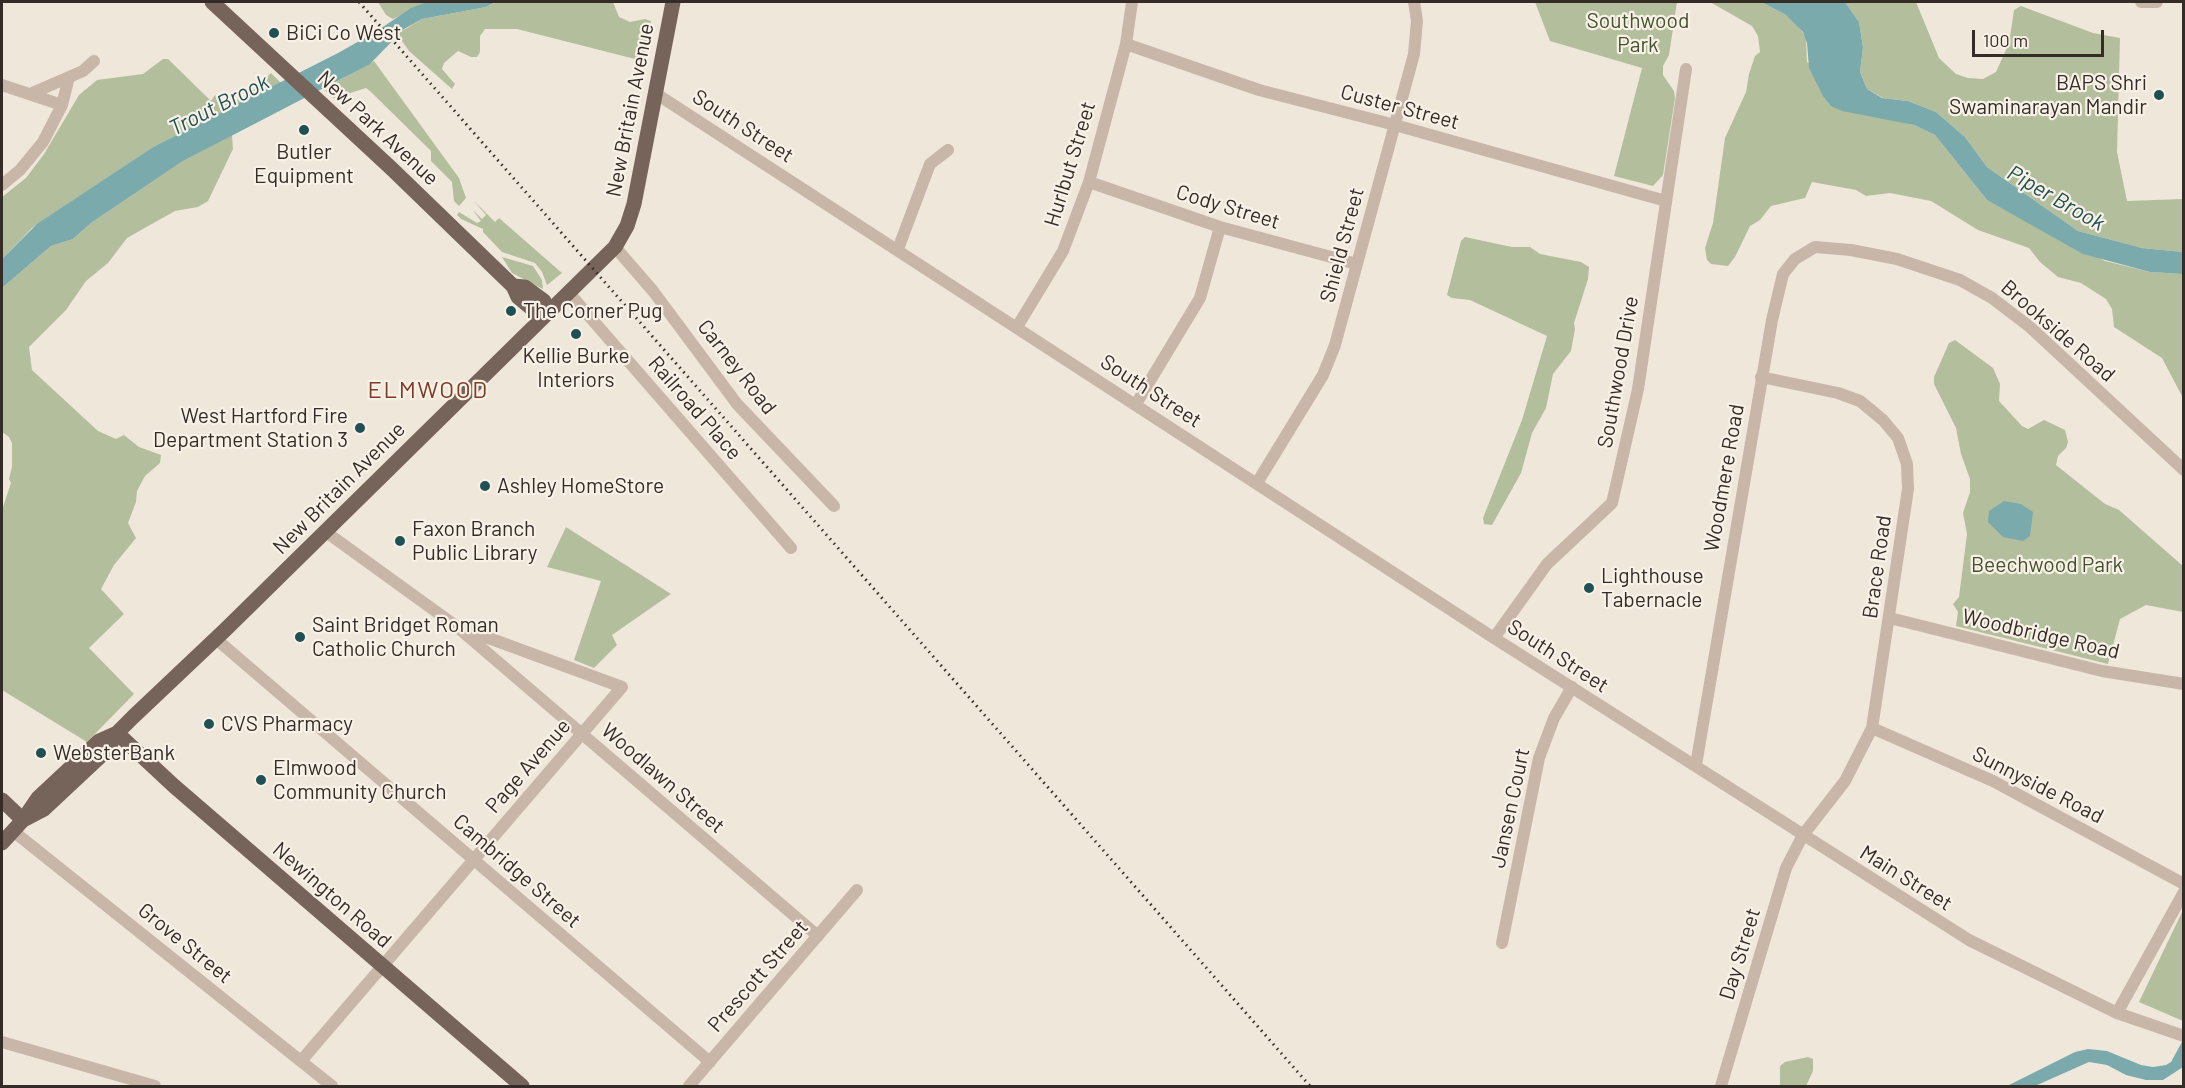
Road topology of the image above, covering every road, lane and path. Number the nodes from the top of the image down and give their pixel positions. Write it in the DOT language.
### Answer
graph roads {
  1 [pos="212,2"];
  2 [pos="673,2"];
  3 [pos="1132,2"];
  4 [pos="1414,2"];
  5 [pos="2141,2"];
  6 [pos="2157,2"];
  7 [pos="1126,44"];
  8 [pos="93,61"];
  9 [pos="1686,69"];
  10 [pos="69,77"];
  11 [pos="2,85"];
  12 [pos="656,93"];
  13 [pos="30,94"];
  14 [pos="62,105"];
  15 [pos="1395,125"];
  16 [pos="948,150"];
  17 [pos="1089,182"];
  18 [pos="2,185"];
  19 [pos="1666,201"];
  20 [pos="1220,227"];
  21 [pos="615,247"];
  22 [pos="1815,248"];
  23 [pos="898,249"];
  24 [pos="1357,264"];
  25 [pos="569,293"];
  26 [pos="546,314"];
  27 [pos="1017,327"];
  28 [pos="1761,377"];
  29 [pos="1136,404"];
  30 [pos="2184,470"];
  31 [pos="1257,483"];
  32 [pos="834,506"];
  33 [pos="326,532"];
  34 [pos="792,548"];
  35 [pos="1890,618"];
  36 [pos="456,626"];
  37 [pos="1494,638"];
  38 [pos="216,639"];
  39 [pos="2184,684"];
  40 [pos="622,687"];
  41 [pos="1572,687"];
  42 [pos="1625,722"];
  43 [pos="1872,728"];
  44 [pos="117,733"];
  45 [pos="582,733"];
  46 [pos="1696,765"];
  47 [pos="2,800"];
  48 [pos="18,826"];
  49 [pos="1803,835"];
  50 [pos="2,843"];
  51 [pos="474,859"];
  52 [pos="2184,884"];
  53 [pos="857,890"];
  54 [pos="2184,892"];
  55 [pos="818,936"];
  56 [pos="1502,943"];
  57 [pos="381,965"];
  58 [pos="2117,1012"];
  59 [pos="2183,1036"];
  60 [pos="2,1042"];
  61 [pos="301,1061"];
  62 [pos="710,1062"];
  63 [pos="155,1086"];
  64 [pos="332,1086"];
  65 [pos="522,1086"];
  66 [pos="689,1086"];
  67 [pos="1721,1086"];
  1 -- 26 [label="main road, New Park Avenue"];
  2 -- 12 [label="main road, New Britain Avenue"];
  3 -- 7 [label="street, Hurlbut Street"];
  4 -- 15 [label="street, Shield Street"];
  5 -- 6 [label="street"];
  7 -- 15 [label="street, Custer Street"];
  7 -- 17 [label="street, Hurlbut Street"];
  8 -- 10 [label="street"];
  9 -- 19 [label="street, Southwood Drive"];
  10 -- 13 [label="street"];
  10 -- 14 [label="street"];
  11 -- 13 [label="street"];
  12 -- 21 [label="main road, New Britain Avenue"];
  12 -- 23 [label="street, South Street"];
  13 -- 14 [label="street"];
  14 -- 18 [label="street"];
  15 -- 19 [label="street, Custer Street"];
  15 -- 24 [label="street, Shield Street"];
  16 -- 23 [label="street"];
  17 -- 20 [label="street, Cody Street"];
  17 -- 27 [label="street, Hurlbut Street"];
  19 -- 37 [label="street, Southwood Drive"];
  20 -- 24 [label="street, Cody Street"];
  20 -- 29 [label="street"];
  21 -- 25 [label="main road, New Britain Avenue"];
  21 -- 32 [label="street, Carney Road"];
  22 -- 28 [label="street, Woodmere Road"];
  22 -- 30 [label="street, Brookside Road"];
  23 -- 27 [label="street, South Street"];
  24 -- 31 [label="street, Shield Street"];
  25 -- 26 [label="main road, New Britain Avenue"];
  25 -- 34 [label="street, Railroad Place"];
  26 -- 33 [label="main road, New Britain Avenue"];
  27 -- 29 [label="street, South Street"];
  28 -- 35 [label="street, Brace Road"];
  28 -- 46 [label="street, Woodmere Road"];
  29 -- 31 [label="street, South Street"];
  31 -- 37 [label="street, South Street"];
  33 -- 36 [label="street, Woodlawn Street"];
  33 -- 38 [label="main road, New Britain Avenue"];
  35 -- 39 [label="street, Woodbridge Road"];
  35 -- 43 [label="street, Brace Road"];
  36 -- 40 [label="street, Woodlawn Street"];
  36 -- 45 [label="street, Woodlawn Street"];
  37 -- 41 [label="street, South Street"];
  38 -- 44 [label="main road, New Britain Avenue"];
  38 -- 51 [label="street, Cambridge Street"];
  40 -- 45 [label="street, Page Avenue"];
  41 -- 42 [label="street, South Street"];
  41 -- 56 [label="street, Jansen Court"];
  42 -- 46 [label="street, Main Street"];
  43 -- 49 [label="street, Brace Road"];
  43 -- 52 [label="street, Sunnyside Road"];
  44 -- 48 [label="main road, New Britain Avenue"];
  44 -- 57 [label="main road, Newington Road"];
  45 -- 51 [label="street, Page Avenue"];
  45 -- 55 [label="street, Woodlawn Street"];
  46 -- 49 [label="street, Main Street"];
  47 -- 48 [label="main road"];
  48 -- 50 [label="main road, New Britain Avenue"];
  48 -- 61 [label="street, Grove Street"];
  49 -- 58 [label="street, Main Street"];
  49 -- 67 [label="street, Day Street"];
  51 -- 57 [label="street, Page Avenue"];
  51 -- 62 [label="street, Cambridge Street"];
  53 -- 55 [label="street, Prescott Street"];
  54 -- 58 [label="street"];
  55 -- 62 [label="street, Prescott Street"];
  57 -- 61 [label="street, Page Avenue"];
  57 -- 65 [label="main road, Newington Road"];
  58 -- 59 [label="street, Main Street"];
  60 -- 63 [label="street"];
  61 -- 64 [label="street, Grove Street"];
  62 -- 66 [label="street, Prescott Street"];
}
